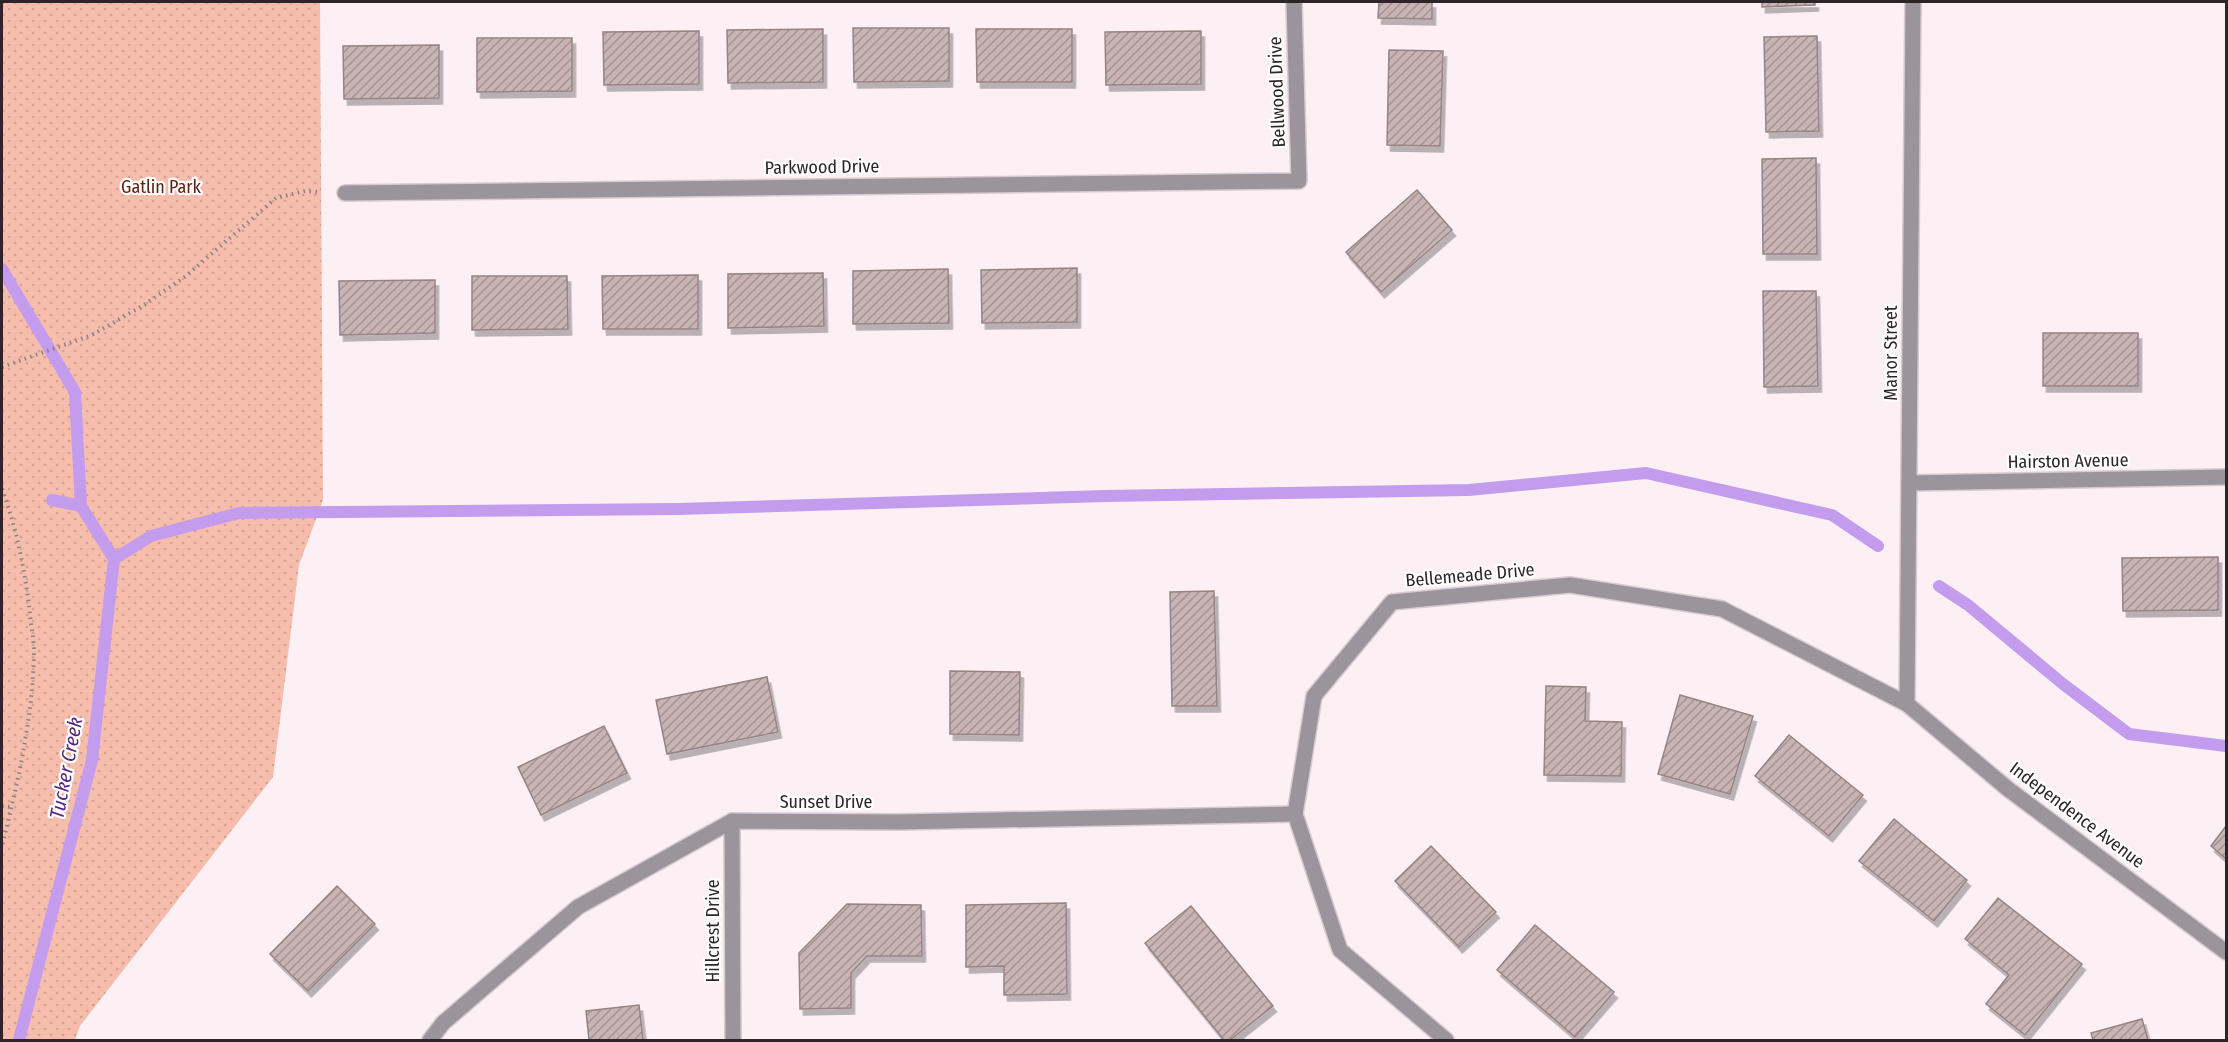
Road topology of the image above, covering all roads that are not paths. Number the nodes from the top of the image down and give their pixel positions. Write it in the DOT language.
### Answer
graph roads {
  1 [pos="1294,2"];
  2 [pos="1913,2"];
  3 [pos="1299,181"];
  4 [pos="345,193"];
  5 [pos="2226,477"];
  6 [pos="1909,483"];
  7 [pos="1907,704"];
  8 [pos="1295,813"];
  9 [pos="732,821"];
  10 [pos="2226,952"];
  11 [pos="430,1041"];
  12 [pos="734,1041"];
  13 [pos="1446,1041"];
  1 -- 3 [label="street, Bellwood Drive"];
  2 -- 6 [label="street, Manor Street"];
  3 -- 4 [label="street, Parkwood Drive"];
  5 -- 6 [label="street, Hairston Avenue"];
  6 -- 7 [label="street, Manor Street"];
  7 -- 8 [label="street, Bellemeade Drive"];
  7 -- 10 [label="street, Independence Avenue"];
  8 -- 9 [label="street, Sunset Drive"];
  8 -- 13 [label="street, Bellemeade Drive"];
  9 -- 11 [label="street, Sunset Drive"];
  9 -- 12 [label="street, Hillcrest Drive"];
}
